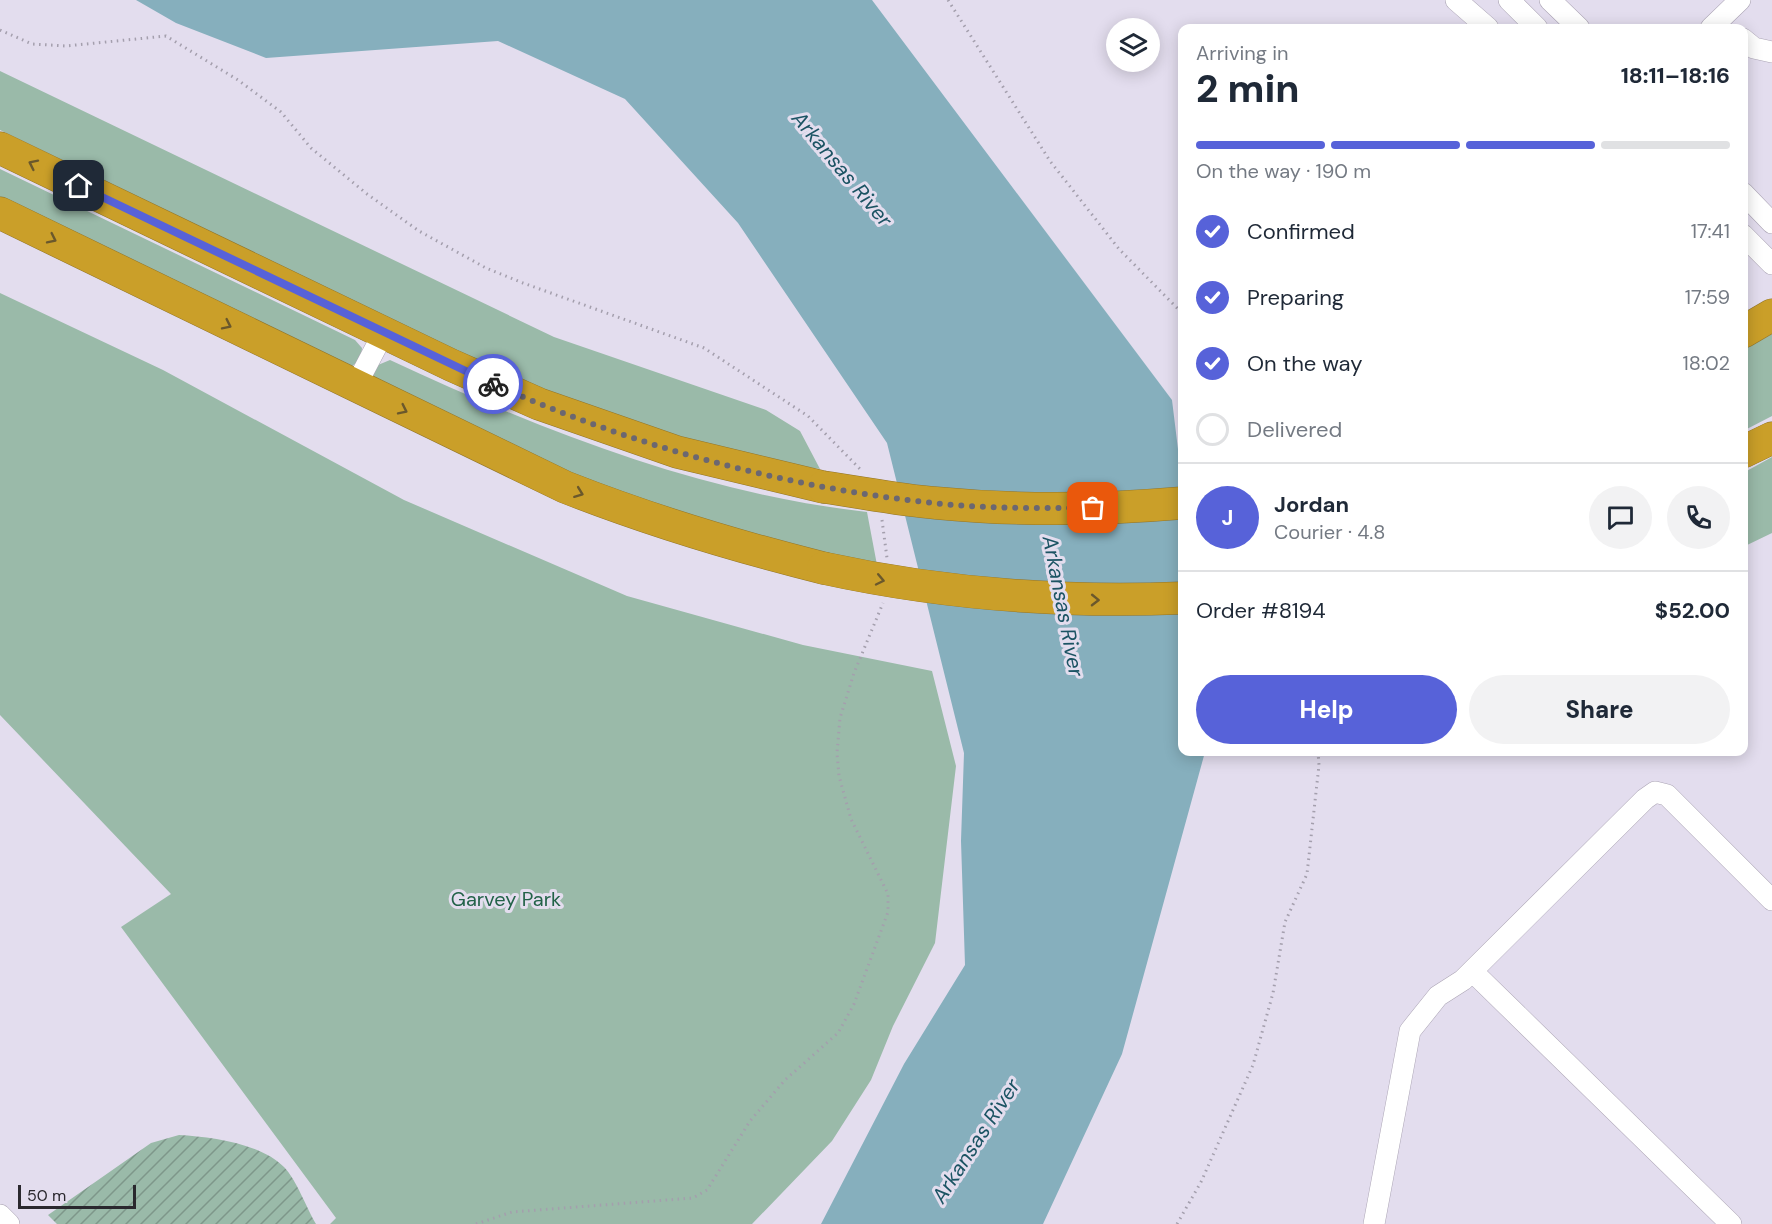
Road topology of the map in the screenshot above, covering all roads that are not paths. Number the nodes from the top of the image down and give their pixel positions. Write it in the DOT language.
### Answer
graph roads {
  1 [pos="1456,0"];
  2 [pos="1550,0"];
  3 [pos="1740,0"];
  4 [pos="1511,2"];
  5 [pos="1483,24"];
  6 [pos="1492,24"];
  7 [pos="1533,24"];
  8 [pos="1575,24"];
  9 [pos="1723,24"];
  10 [pos="1748,43"];
  11 [pos="1772,52"];
  12 [pos="0,148"];
  13 [pos="1748,198"];
  14 [pos="0,213"];
  15 [pos="1772,223"];
  16 [pos="1748,240"];
  17 [pos="1772,264"];
  18 [pos="1771,316"];
  19 [pos="1748,329"];
  20 [pos="384,333"];
  21 [pos="355,387"];
  22 [pos="1772,438"];
  23 [pos="1748,450"];
  24 [pos="1178,503"];
  25 [pos="1178,598"];
  26 [pos="1772,900"];
  27 [pos="1472,971"];
  28 [pos="0,1215"];
  29 [pos="9,1224"];
  30 [pos="1374,1224"];
  31 [pos="1731,1224"];
  1 -- 5 [label="street"];
  2 -- 8 [label="street"];
  3 -- 9 [label="street"];
  4 -- 6 [label="street"];
  4 -- 7 [label="street"];
  10 -- 11 [label="street"];
  20 -- 12 [label="highway, one-way"];
  13 -- 15 [label="street"];
  14 -- 21 [label="highway, one-way"];
  16 -- 17 [label="street"];
  18 -- 19 [label="highway"];
  20 -- 21 [label="street"];
  20 -- 24 [label="highway, bridge"];
  21 -- 25 [label="highway, one-way, bridge"];
  22 -- 23 [label="highway"];
  26 -- 27 [label="street"];
  27 -- 30 [label="street"];
  27 -- 31 [label="street"];
  28 -- 29 [label="street"];
}
